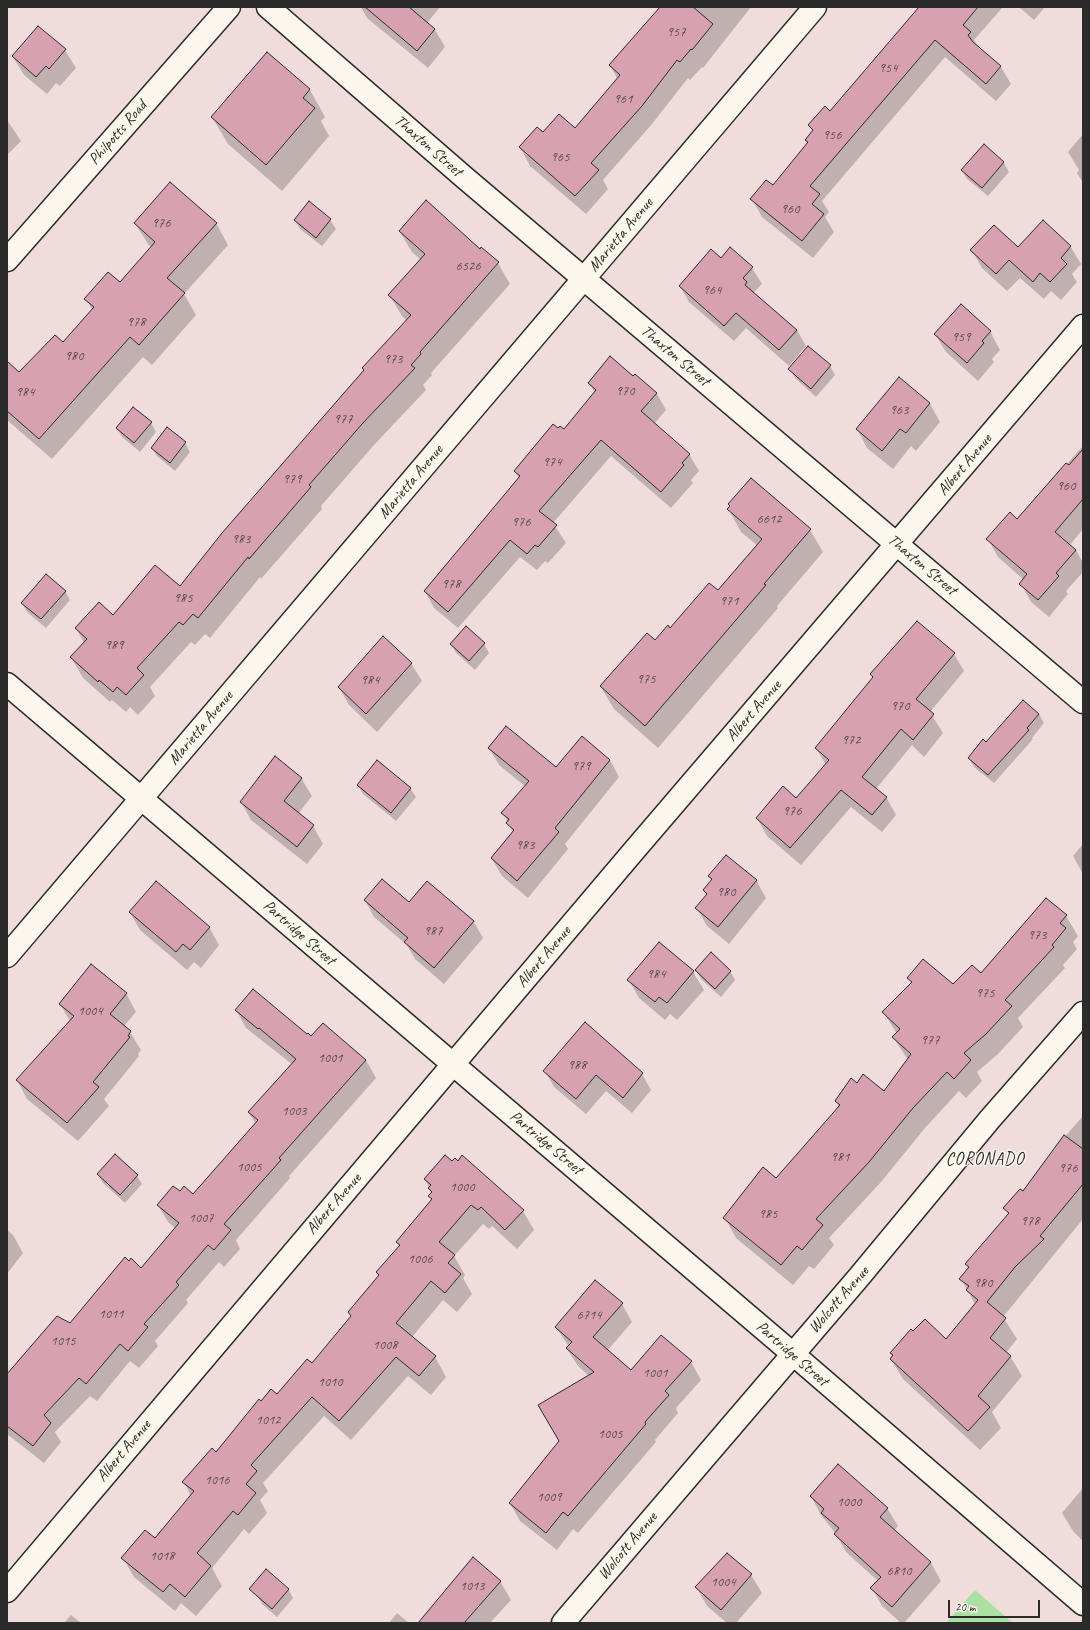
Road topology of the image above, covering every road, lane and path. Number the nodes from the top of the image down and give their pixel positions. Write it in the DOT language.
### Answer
graph roads {
  1 [pos="229,7"];
  2 [pos="268,7"];
  3 [pos="815,7"];
  4 [pos="7,260"];
  5 [pos="584,279"];
  6 [pos="1083,326"];
  7 [pos="897,544"];
  8 [pos="7,684"];
  9 [pos="1083,702"];
  10 [pos="141,798"];
  11 [pos="7,956"];
  12 [pos="1083,1013"];
  13 [pos="453,1065"];
  14 [pos="793,1354"];
  15 [pos="7,1591"];
  16 [pos="1083,1604"];
  17 [pos="563,1623"];
  1 -- 4 [label="street, Philpotts Road"];
  2 -- 5 [label="street, Thaxton Street"];
  3 -- 5 [label="street, Marietta Avenue"];
  5 -- 7 [label="street, Thaxton Street"];
  5 -- 10 [label="street, Marietta Avenue"];
  6 -- 7 [label="street, Albert Avenue"];
  7 -- 9 [label="street, Thaxton Street"];
  7 -- 13 [label="street, Albert Avenue"];
  8 -- 10 [label="street, Partridge Street"];
  10 -- 11 [label="street, Marietta Avenue"];
  10 -- 13 [label="street, Partridge Street"];
  12 -- 14 [label="street, Wolcott Avenue"];
  13 -- 14 [label="street, Partridge Street"];
  13 -- 15 [label="street, Albert Avenue"];
  14 -- 16 [label="street, Partridge Street"];
  14 -- 17 [label="street, Wolcott Avenue"];
}
